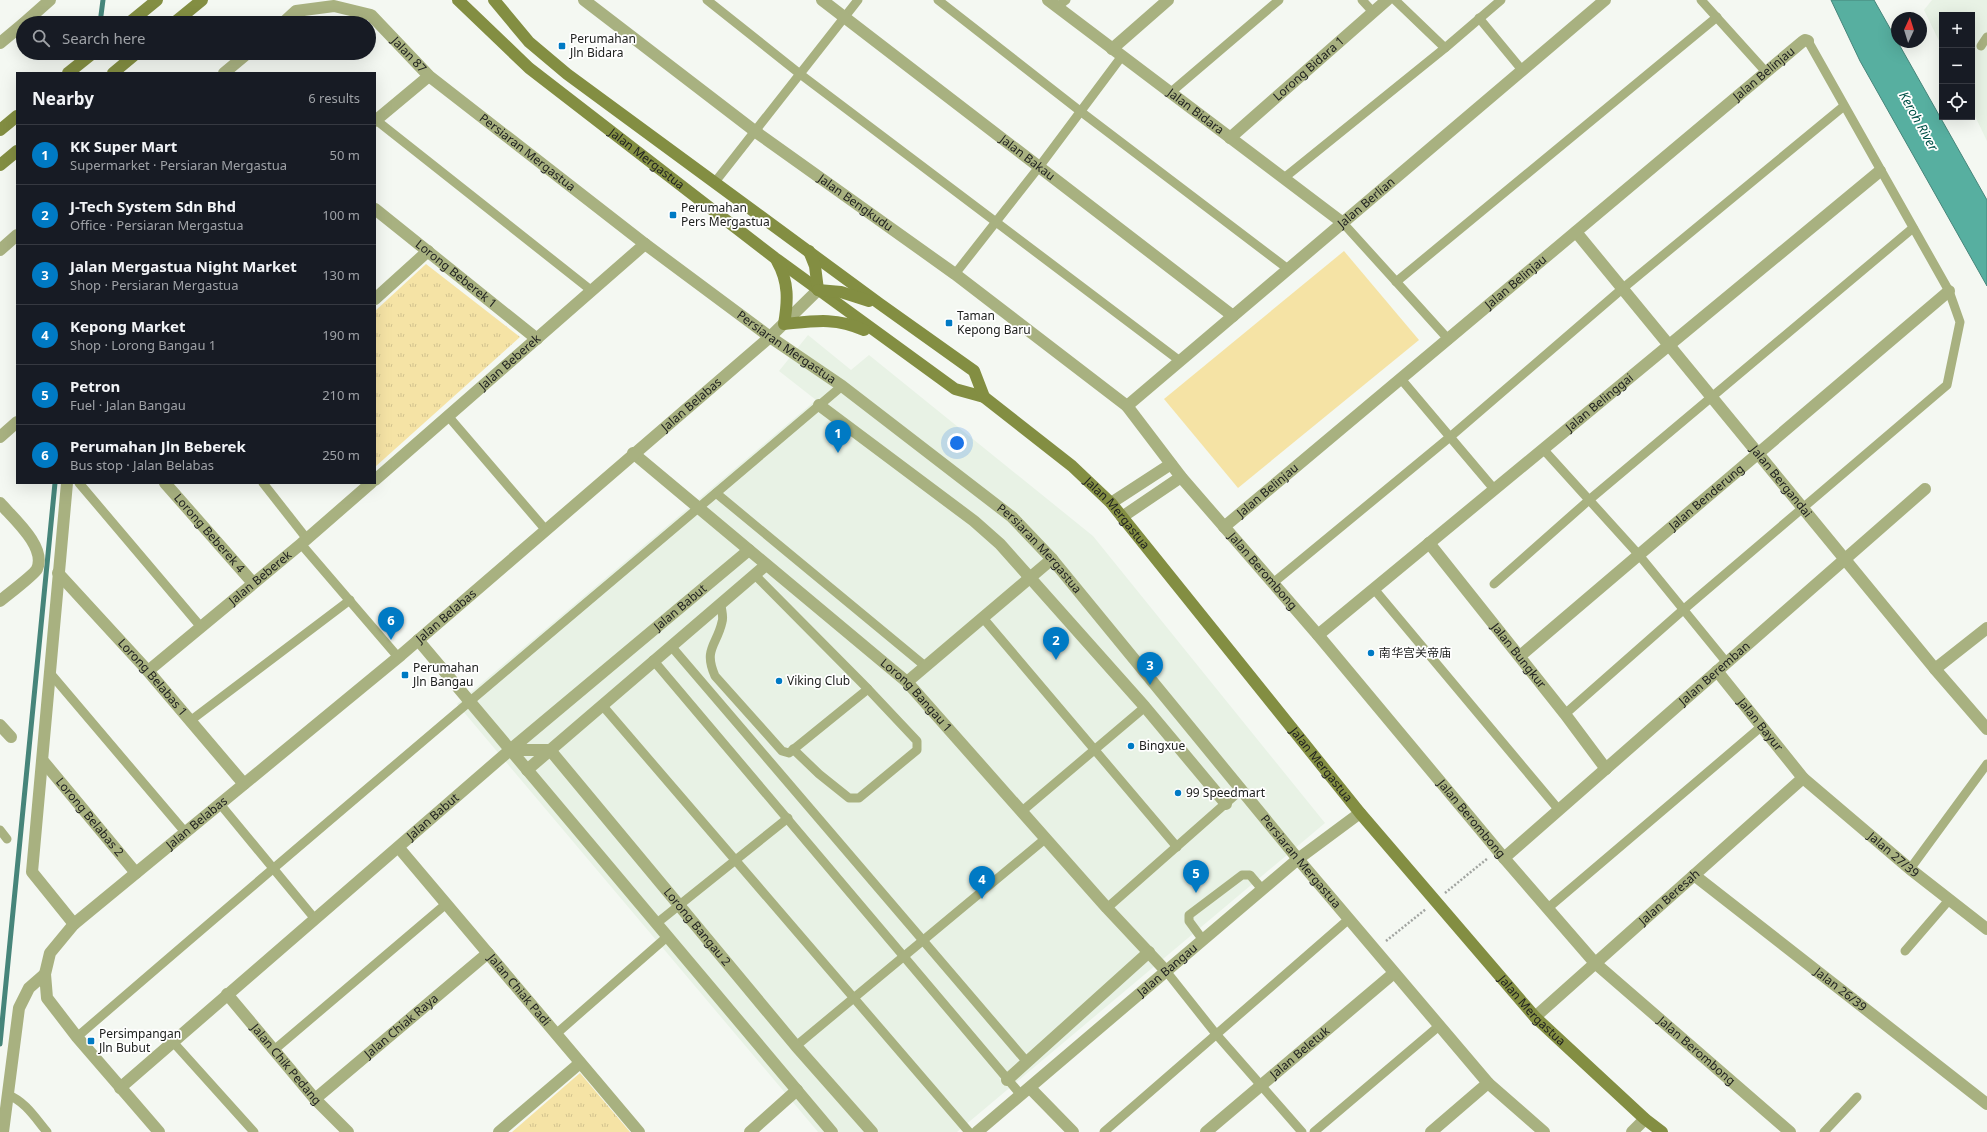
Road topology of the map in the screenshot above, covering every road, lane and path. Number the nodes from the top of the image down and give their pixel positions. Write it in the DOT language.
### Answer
graph roads {
  1 [pos="50,0"];
  2 [pos="157,0"];
  3 [pos="202,0"];
  4 [pos="458,0"];
  5 [pos="494,0"];
  6 [pos="584,0"];
  7 [pos="707,0"];
  8 [pos="822,0"];
  9 [pos="858,0"];
  10 [pos="938,0"];
  11 [pos="1168,0"];
  12 [pos="1279,0"];
  13 [pos="1362,0"];
  14 [pos="1387,0"];
  15 [pos="1395,0"];
  16 [pos="1501,0"];
  17 [pos="1605,0"];
  18 [pos="1701,0"];
  19 [pos="1057,2"];
  20 [pos="1373,12"];
  21 [pos="31,16"];
  22 [pos="138,16"];
  23 [pos="183,16"];
  24 [pos="291,16"];
  25 [pos="372,16"];
  26 [pos="1717,17"];
  27 [pos="845,18"];
  28 [pos="1479,18"];
  29 [pos="376,20"];
  30 [pos="16,29"];
  31 [pos="1987,37"];
  32 [pos="1808,41"];
  33 [pos="0,44"];
  34 [pos="1981,46"];
  35 [pos="1445,48"];
  36 [pos="1112,49"];
  37 [pos="1122,56"];
  38 [pos="84,60"];
  39 [pos="129,60"];
  40 [pos="240,60"];
  41 [pos="1522,70"];
  42 [pos="69,72"];
  43 [pos="114,72"];
  44 [pos="225,72"];
  45 [pos="1766,72"];
  46 [pos="800,74"];
  47 [pos="429,76"];
  48 [pos="1170,93"];
  49 [pos="1844,106"];
  50 [pos="1080,111"];
  51 [pos="16,117"];
  52 [pos="376,121"];
  53 [pos="0,130"];
  54 [pos="756,132"];
  55 [pos="1230,138"];
  56 [pos="16,152"];
  57 [pos="0,165"];
  58 [pos="1039,167"];
  59 [pos="1880,171"];
  60 [pos="1284,178"];
  61 [pos="715,182"];
  62 [pos="376,210"];
  63 [pos="996,222"];
  64 [pos="1343,223"];
  65 [pos="1913,228"];
  66 [pos="1576,232"];
  67 [pos="16,236"];
  68 [pos="646,244"];
  69 [pos="0,250"];
  70 [pos="428,251"];
  71 [pos="809,251"];
  72 [pos="775,258"];
  73 [pos="1288,269"];
  74 [pos="955,274"];
  75 [pos="1396,282"];
  76 [pos="1622,289"];
  77 [pos="818,290"];
  78 [pos="592,291"];
  79 [pos="1949,291"];
  80 [pos="376,298"];
  81 [pos="880,304"];
  82 [pos="1233,316"];
  83 [pos="784,324"];
  84 [pos="770,337"];
  85 [pos="882,338"];
  86 [pos="537,339"];
  87 [pos="1449,340"];
  88 [pos="1669,346"];
  89 [pos="1180,361"];
  90 [pos="1401,379"];
  91 [pos="842,386"];
  92 [pos="984,397"];
  93 [pos="1712,398"];
  94 [pos="819,405"];
  95 [pos="1127,406"];
  96 [pos="448,416"];
  97 [pos="16,423"];
  98 [pos="0,436"];
  99 [pos="1450,437"];
  100 [pos="1543,449"];
  101 [pos="633,453"];
  102 [pos="1758,454"];
  103 [pos="1171,464"];
  104 [pos="1181,477"];
  105 [pos="376,479"];
  106 [pos="67,484"];
  107 [pos="80,484"];
  108 [pos="166,484"];
  109 [pos="264,484"];
  110 [pos="365,485"];
  111 [pos="1494,489"];
  112 [pos="1926,489"];
  113 [pos="716,493"];
  114 [pos="1589,500"];
  115 [pos="0,503"];
  116 [pos="1111,503"];
  117 [pos="699,508"];
  118 [pos="1803,509"];
  119 [pos="1122,517"];
  120 [pos="1224,527"];
  121 [pos="546,529"];
  122 [pos="304,541"];
  123 [pos="1429,543"];
  124 [pos="749,550"];
  125 [pos="1639,555"];
  126 [pos="1052,559"];
  127 [pos="1845,560"];
  128 [pos="766,565"];
  129 [pos="58,574"];
  130 [pos="755,575"];
  131 [pos="1031,577"];
  132 [pos="254,583"];
  133 [pos="1273,583"];
  134 [pos="1494,584"];
  135 [pos="1374,589"];
  136 [pos="350,600"];
  137 [pos="0,601"];
  138 [pos="721,604"];
  139 [pos="1683,610"];
  140 [pos="983,618"];
  141 [pos="201,627"];
  142 [pos="1987,628"];
  143 [pos="1318,634"];
  144 [pos="418,640"];
  145 [pos="670,646"];
  146 [pos="1520,656"];
  147 [pos="398,657"];
  148 [pos="653,660"];
  149 [pos="1727,663"];
  150 [pos="925,666"];
  151 [pos="1935,669"];
  152 [pos="148,671"];
  153 [pos="1717,671"];
  154 [pos="50,673"];
  155 [pos="906,682"];
  156 [pos="868,689"];
  157 [pos="469,700"];
  158 [pos="602,705"];
  159 [pos="1145,707"];
  160 [pos="1565,714"];
  161 [pos="190,721"];
  162 [pos="0,725"];
  163 [pos="1762,726"];
  164 [pos="1987,729"];
  165 [pos="11,737"];
  166 [pos="794,749"];
  167 [pos="510,750"];
  168 [pos="550,750"];
  169 [pos="1094,750"];
  170 [pos="42,761"];
  171 [pos="1987,764"];
  172 [pos="1606,769"];
  173 [pos="527,770"];
  174 [pos="1803,778"];
  175 [pos="244,784"];
  176 [pos="1242,789"];
  177 [pos="220,804"];
  178 [pos="1226,804"];
  179 [pos="1559,810"];
  180 [pos="1021,812"];
  181 [pos="1360,813"];
  182 [pos="788,818"];
  183 [pos="0,830"];
  184 [pos="185,832"];
  185 [pos="7,839"];
  186 [pos="1045,839"];
  187 [pos="1177,847"];
  188 [pos="399,848"];
  189 [pos="1504,858"];
  190 [pos="1298,859"];
  191 [pos="736,860"];
  192 [pos="273,868"];
  193 [pos="1910,869"];
  194 [pos="136,873"];
  195 [pos="1694,875"];
  196 [pos="1262,889"];
  197 [pos="1949,900"];
  198 [pos="446,904"];
  199 [pos="679,905"];
  200 [pos="1107,908"];
  201 [pos="1548,908"];
  202 [pos="315,919"];
  203 [pos="1349,919"];
  204 [pos="657,923"];
  205 [pos="74,924"];
  206 [pos="1987,929"];
  207 [pos="668,936"];
  208 [pos="923,940"];
  209 [pos="1203,940"];
  210 [pos="1905,951"];
  211 [pos="1149,952"];
  212 [pos="488,953"];
  213 [pos="903,958"];
  214 [pos="1595,963"];
  215 [pos="1166,971"];
  216 [pos="1394,973"];
  217 [pos="45,974"];
  218 [pos="227,994"];
  219 [pos="853,999"];
  220 [pos="1535,1017"];
  221 [pos="1439,1026"];
  222 [pos="556,1034"];
  223 [pos="1216,1034"];
  224 [pos="77,1037"];
  225 [pos="173,1042"];
  226 [pos="796,1046"];
  227 [pos="274,1050"];
  228 [pos="1027,1062"];
  229 [pos="580,1063"];
  230 [pos="1007,1080"];
  231 [pos="1488,1083"];
  232 [pos="1261,1085"];
  233 [pos="120,1088"];
  234 [pos="797,1090"];
  235 [pos="1025,1092"];
  236 [pos="8,1095"];
  237 [pos="1857,1097"];
  238 [pos="315,1099"];
  239 [pos="1987,1104"];
  240 [pos="1645,1119"];
  241 [pos="1540,1131"];
  242 [pos="3,1132"];
  243 [pos="47,1132"];
  244 [pos="159,1132"];
  245 [pos="254,1132"];
  246 [pos="348,1132"];
  247 [pos="499,1132"];
  248 [pos="639,1132"];
  249 [pos="750,1132"];
  250 [pos="832,1132"];
  251 [pos="872,1132"];
  252 [pos="969,1132"];
  253 [pos="977,1132"];
  254 [pos="1073,1132"];
  255 [pos="1104,1132"];
  256 [pos="1206,1132"];
  257 [pos="1302,1132"];
  258 [pos="1314,1132"];
  259 [pos="1431,1132"];
  260 [pos="1632,1132"];
  261 [pos="1662,1132"];
  262 [pos="1790,1132"];
  263 [pos="1824,1132"];
  1 -- 21 [label="street"];
  2 -- 22 [label="main road"];
  3 -- 23 [label="main road"];
  4 -- 72 [label="main road, Jalan Mergastua"];
  5 -- 61 [label="main road, Jalan Mergastua"];
  6 -- 54 [label="street, Jalan Bengkudu"];
  7 -- 46 [label="lane"];
  8 -- 27 [label="street, Jalan Bakau"];
  9 -- 27 [label="lane"];
  10 -- 50 [label="lane"];
  11 -- 36 [label="street"];
  12 -- 48 [label="lane"];
  13 -- 20 [label="lane"];
  14 -- 20 [label="street, Lorong Bidara 1"];
  15 -- 35 [label="lane"];
  16 -- 28 [label="lane"];
  17 -- 41 [label="street, Jalan Berlian"];
  18 -- 26 [label="lane"];
  19 -- 36 [label="street, Jalan Bidara"];
  20 -- 55 [label="street, Lorong Bidara 1"];
  24 -- 25 [label="street, Jalan 87"];
  26 -- 45 [label="lane"];
  26 -- 75 [label="lane"];
  27 -- 46 [label="lane"];
  27 -- 58 [label="street, Jalan Bakau"];
  28 -- 35 [label="lane"];
  28 -- 41 [label="lane"];
  29 -- 47 [label="street, Jalan 87"];
  30 -- 33 [label="street"];
  31 -- 34 [label="lane"];
  32 -- 45 [label="street, Jalan Belinjau"];
  32 -- 49 [label="lane"];
  35 -- 60 [label="lane"];
  36 -- 37 [label="street, Jalan Bidara"];
  37 -- 48 [label="street, Jalan Bidara"];
  37 -- 50 [label="lane"];
  38 -- 42 [label="main road"];
  39 -- 43 [label="main road"];
  40 -- 44 [label="street"];
  41 -- 64 [label="street, Jalan Berlian"];
  45 -- 66 [label="street, Jalan Belinjau"];
  46 -- 54 [label="lane"];
  46 -- 63 [label="lane"];
  47 -- 52 [label="street"];
  47 -- 68 [label="street, Persiaran Mergastua"];
  48 -- 55 [label="street, Jalan Bidara"];
  49 -- 59 [label="lane"];
  49 -- 76 [label="lane"];
  50 -- 58 [label="lane"];
  50 -- 73 [label="lane"];
  51 -- 53 [label="main road"];
  52 -- 78 [label="lane"];
  54 -- 61 [label="lane"];
  54 -- 74 [label="street, Jalan Bengkudu"];
  55 -- 60 [label="street, Jalan Bidara"];
  56 -- 57 [label="main road"];
  58 -- 63 [label="lane"];
  58 -- 82 [label="street, Jalan Bakau"];
  59 -- 65 [label="lane"];
  59 -- 88 [label="street, Jalan Belinggai"];
  60 -- 64 [label="street, Jalan Bidara"];
  61 -- 71 [label="main road, Jalan Mergastua"];
  62 -- 70 [label="street, Lorong Beberek 1"];
  63 -- 74 [label="lane"];
  63 -- 89 [label="lane"];
  64 -- 73 [label="street, Jalan Berlian"];
  64 -- 75 [label="lane"];
  65 -- 79 [label="lane"];
  65 -- 93 [label="lane"];
  66 -- 76 [label="street, Jalan Bergandai"];
  66 -- 87 [label="street, Jalan Belinjau"];
  67 -- 69 [label="street"];
  68 -- 78 [label="street, Jalan Beberek"];
  68 -- 84 [label="street, Persiaran Mergastua"];
  70 -- 80 [label="street"];
  70 -- 86 [label="street, Lorong Beberek 1"];
  71 -- 77 [label="main road"];
  71 -- 81 [label="main road, Jalan Mergastua"];
  72 -- 77 [label="main road, Jalan Mergastua"];
  72 -- 83 [label="main road"];
  73 -- 82 [label="street, Jalan Berlian"];
  74 -- 95 [label="street, Jalan Bengkudu"];
  75 -- 87 [label="lane"];
  76 -- 88 [label="street, Jalan Bergandai"];
  76 -- 99 [label="lane"];
  77 -- 81 [label="main road"];
  77 -- 83 [label="street, Jalan Belabas"];
  77 -- 85 [label="main road, Jalan Mergastua"];
  78 -- 86 [label="street, Jalan Beberek"];
  79 -- 102 [label="street, Jalan Benderung"];
  79 -- 118 [label="lane"];
  81 -- 92 [label="main road, Jalan Mergastua"];
  82 -- 89 [label="street, Jalan Berlian"];
  83 -- 84 [label="street, Jalan Belabas"];
  83 -- 85 [label="main road"];
  84 -- 91 [label="street, Persiaran Mergastua"];
  84 -- 101 [label="street, Jalan Belabas"];
  85 -- 92 [label="main road, Jalan Mergastua"];
  86 -- 96 [label="street, Jalan Beberek"];
  87 -- 90 [label="street, Jalan Belinjau"];
  88 -- 93 [label="street, Jalan Bergandai"];
  88 -- 100 [label="street, Jalan Belinggai"];
  89 -- 95 [label="street, Jalan Berlian"];
  90 -- 99 [label="lane"];
  90 -- 120 [label="street, Jalan Belinjau"];
  91 -- 94 [label="lane"];
  91 -- 126 [label="street, Persiaran Mergastua"];
  92 -- 116 [label="main road, Jalan Mergastua"];
  93 -- 102 [label="street, Jalan Bergandai"];
  93 -- 114 [label="lane"];
  94 -- 113 [label="lane"];
  94 -- 131 [label="street, Persiaran Mergastua"];
  95 -- 103 [label="street, Jalan Berombong"];
  96 -- 105 [label="street, Jalan Beberek"];
  96 -- 121 [label="lane"];
  97 -- 98 [label="street"];
  99 -- 111 [label="lane"];
  99 -- 133 [label="lane"];
  100 -- 111 [label="street, Jalan Belinggai"];
  100 -- 114 [label="lane"];
  101 -- 117 [label="street, Lorong Bangau 1"];
  101 -- 121 [label="street, Jalan Belabas"];
  102 -- 118 [label="street, Jalan Bergandai"];
  102 -- 125 [label="street, Jalan Benderung"];
  103 -- 104 [label="street, Jalan Berombong"];
  103 -- 116 [label="street"];
  104 -- 119 [label="street"];
  104 -- 120 [label="street, Jalan Berombong"];
  106 -- 129 [label="street"];
  107 -- 141 [label="lane"];
  108 -- 132 [label="street, Lorong Beberek 4"];
  109 -- 122 [label="lane"];
  110 -- 122 [label="street, Jalan Beberek"];
  111 -- 123 [label="street, Jalan Belinggai"];
  112 -- 127 [label="street, Jalan Beremban"];
  113 -- 117 [label="lane"];
  113 -- 150 [label="lane"];
  114 -- 125 [label="lane"];
  114 -- 134 [label="lane"];
  115 -- 137 [label="street"];
  116 -- 119 [label="main road, Jalan Mergastua"];
  117 -- 124 [label="street, Lorong Bangau 1"];
  117 -- 157 [label="lane"];
  118 -- 127 [label="street, Jalan Bergandai"];
  118 -- 139 [label="lane"];
  119 -- 181 [label="main road, Jalan Mergastua"];
  120 -- 133 [label="street, Jalan Berombong"];
  121 -- 144 [label="street, Jalan Belabas"];
  122 -- 132 [label="street, Jalan Beberek"];
  122 -- 136 [label="lane"];
  123 -- 135 [label="street, Jalan Belinggai"];
  123 -- 146 [label="street, Jalan Bungkur"];
  124 -- 128 [label="street, Lorong Bangau 1"];
  124 -- 167 [label="street, Jalan Babut"];
  125 -- 139 [label="lane"];
  125 -- 146 [label="street, Jalan Benderung"];
  126 -- 131 [label="street"];
  126 -- 176 [label="street, Persiaran Mergastua"];
  127 -- 149 [label="street, Jalan Beremban"];
  127 -- 151 [label="street, Jalan Bergandai"];
  128 -- 130 [label="street, Jalan Babut"];
  128 -- 155 [label="street, Lorong Bangau 1"];
  129 -- 152 [label="street, Lorong Belabas 1"];
  129 -- 154 [label="street"];
  130 -- 138 [label="street, Jalan Babut"];
  130 -- 156 [label="lane"];
  131 -- 140 [label="street"];
  131 -- 159 [label="street, Persiaran Mergastua"];
  132 -- 141 [label="street, Jalan Beberek"];
  133 -- 143 [label="street, Jalan Berombong"];
  135 -- 143 [label="street, Jalan Belinggai"];
  135 -- 179 [label="lane"];
  136 -- 147 [label="lane"];
  136 -- 161 [label="lane"];
  138 -- 145 [label="street, Jalan Babut"];
  138 -- 166 [label="lane"];
  139 -- 149 [label="lane"];
  139 -- 160 [label="lane"];
  140 -- 150 [label="street"];
  140 -- 169 [label="lane"];
  141 -- 152 [label="street, Jalan Beberek"];
  142 -- 151 [label="street"];
  143 -- 189 [label="street, Jalan Berombong"];
  144 -- 147 [label="street, Jalan Belabas"];
  144 -- 157 [label="street"];
  145 -- 148 [label="street, Jalan Babut"];
  145 -- 208 [label="lane"];
  146 -- 160 [label="street, Jalan Bungkur"];
  147 -- 175 [label="street, Jalan Belabas"];
  148 -- 158 [label="street, Jalan Babut"];
  148 -- 182 [label="lane"];
  149 -- 153 [label="street, Jalan Beremban"];
  150 -- 155 [label="street"];
  151 -- 164 [label="street, Jalan Bergandai"];
  152 -- 161 [label="street, Lorong Belabas 1"];
  153 -- 163 [label="street, Jalan Bayur"];
  153 -- 172 [label="street, Jalan Beremban"];
  154 -- 170 [label="street"];
  154 -- 184 [label="lane"];
  155 -- 180 [label="street, Lorong Bangau 1"];
  156 -- 166 [label="lane"];
  156 -- 166 [label="lane"];
  157 -- 167 [label="street"];
  157 -- 192 [label="lane"];
  158 -- 168 [label="street, Jalan Babut"];
  158 -- 191 [label="lane"];
  159 -- 169 [label="lane"];
  159 -- 178 [label="street, Persiaran Mergastua"];
  160 -- 172 [label="street, Jalan Bungkur"];
  161 -- 175 [label="street, Lorong Belabas 1"];
  162 -- 165 [label="street"];
  163 -- 174 [label="street, Jalan Bayur"];
  163 -- 201 [label="lane"];
  167 -- 168 [label="street"];
  167 -- 173 [label="street"];
  167 -- 188 [label="street, Jalan Babut"];
  168 -- 173 [label="street, Jalan Babut"];
  168 -- 199 [label="street, Lorong Bangau 2"];
  169 -- 180 [label="lane"];
  169 -- 187 [label="lane"];
  170 -- 194 [label="street, Lorong Belabas 2"];
  170 -- 205 [label="street"];
  171 -- 193 [label="lane"];
  172 -- 179 [label="street, Jalan Beremban"];
  173 -- 204 [label="street"];
  174 -- 193 [label="street, Jalan 27/39"];
  174 -- 195 [label="street, Jalan Beresah"];
  175 -- 177 [label="street, Jalan Belabas"];
  176 -- 178 [label="lane"];
  176 -- 190 [label="street, Persiaran Mergastua"];
  177 -- 184 [label="street, Jalan Belabas"];
  177 -- 192 [label="lane"];
  178 -- 187 [label="lane"];
  179 -- 189 [label="street, Jalan Beremban"];
  180 -- 186 [label="street, Lorong Bangau 1"];
  181 -- 190 [label="street, Jalan Bangau"];
  181 -- 220 [label="main road, Jalan Mergastua"];
  182 -- 191 [label="lane"];
  182 -- 213 [label="lane"];
  183 -- 185 [label="lane"];
  184 -- 194 [label="street, Jalan Belabas"];
  186 -- 200 [label="street, Lorong Bangau 1"];
  186 -- 208 [label="lane"];
  187 -- 200 [label="lane"];
  188 -- 198 [label="street, Jalan Chiak Padi"];
  188 -- 202 [label="street, Jalan Babut"];
  189 -- 201 [label="street, Jalan Berombong"];
  190 -- 196 [label="street, Jalan Bangau"];
  190 -- 203 [label="street, Persiaran Mergastua"];
  191 -- 199 [label="lane"];
  191 -- 219 [label="lane"];
  192 -- 202 [label="lane"];
  192 -- 224 [label="lane"];
  193 -- 197 [label="street, Jalan 27/39"];
  194 -- 205 [label="street, Jalan Belabas"];
  195 -- 214 [label="street, Jalan Beresah"];
  195 -- 239 [label="street, Jalan 26/39"];
  196 -- 209 [label="street, Jalan Bangau"];
  196 -- 209 [label="lane"];
  197 -- 206 [label="street, Jalan 27/39"];
  197 -- 210 [label="lane"];
  198 -- 212 [label="street, Jalan Chiak Padi"];
  198 -- 227 [label="lane"];
  199 -- 204 [label="lane"];
  199 -- 226 [label="street, Lorong Bangau 2"];
  200 -- 211 [label="street, Lorong Bangau 1"];
  201 -- 214 [label="street, Jalan Berombong"];
  202 -- 218 [label="street, Jalan Babut"];
  203 -- 216 [label="street, Persiaran Mergastua"];
  203 -- 223 [label="lane"];
  204 -- 207 [label="street"];
  205 -- 217 [label="street, Jalan Belabas"];
  207 -- 222 [label="lane"];
  207 -- 234 [label="street"];
  208 -- 213 [label="lane"];
  208 -- 228 [label="lane"];
  209 -- 215 [label="street, Jalan Bangau"];
  211 -- 215 [label="street, Lorong Bangau 1"];
  211 -- 228 [label="street"];
  212 -- 222 [label="street, Jalan Chiak Padi"];
  212 -- 238 [label="street, Jalan Chiak Raya"];
  213 -- 219 [label="lane"];
  213 -- 230 [label="lane"];
  214 -- 220 [label="street, Jalan Beresah"];
  214 -- 262 [label="street, Jalan Berombong"];
  215 -- 223 [label="lane"];
  215 -- 235 [label="street, Jalan Bangau"];
  216 -- 221 [label="street, Persiaran Mergastua"];
  216 -- 232 [label="street, Jalan Beletuk"];
  217 -- 224 [label="street, Jalan Belabas"];
  217 -- 236 [label="street"];
  218 -- 225 [label="street, Jalan Babut"];
  218 -- 227 [label="street, Jalan Chik Pedang"];
  219 -- 226 [label="lane"];
  219 -- 252 [label="lane"];
  220 -- 240 [label="main road, Jalan Mergastua"];
  221 -- 231 [label="street, Persiaran Mergastua"];
  221 -- 258 [label="lane"];
  222 -- 229 [label="street, Jalan Chiak Padi"];
  223 -- 232 [label="lane"];
  223 -- 255 [label="lane"];
  224 -- 233 [label="street, Jalan Belabas"];
  225 -- 233 [label="street, Jalan Babut"];
  225 -- 245 [label="lane"];
  226 -- 251 [label="street, Lorong Bangau 2"];
  227 -- 238 [label="street, Jalan Chik Pedang"];
  228 -- 230 [label="street"];
  229 -- 247 [label="street"];
  229 -- 248 [label="street, Jalan Chiak Padi"];
  230 -- 235 [label="lane"];
  231 -- 241 [label="street, Persiaran Mergastua"];
  231 -- 259 [label="street"];
  232 -- 256 [label="street, Jalan Beletuk"];
  232 -- 257 [label="lane"];
  233 -- 244 [label="street, Jalan Belabas"];
  234 -- 249 [label="street"];
  234 -- 250 [label="street"];
  235 -- 253 [label="street, Jalan Bangau"];
  235 -- 254 [label="street"];
  236 -- 242 [label="street"];
  236 -- 243 [label="lane"];
  237 -- 263 [label="lane"];
  238 -- 246 [label="street, Jalan Chik Pedang"];
  240 -- 260 [label="street"];
  240 -- 261 [label="main road, Jalan Mergastua"];
}
